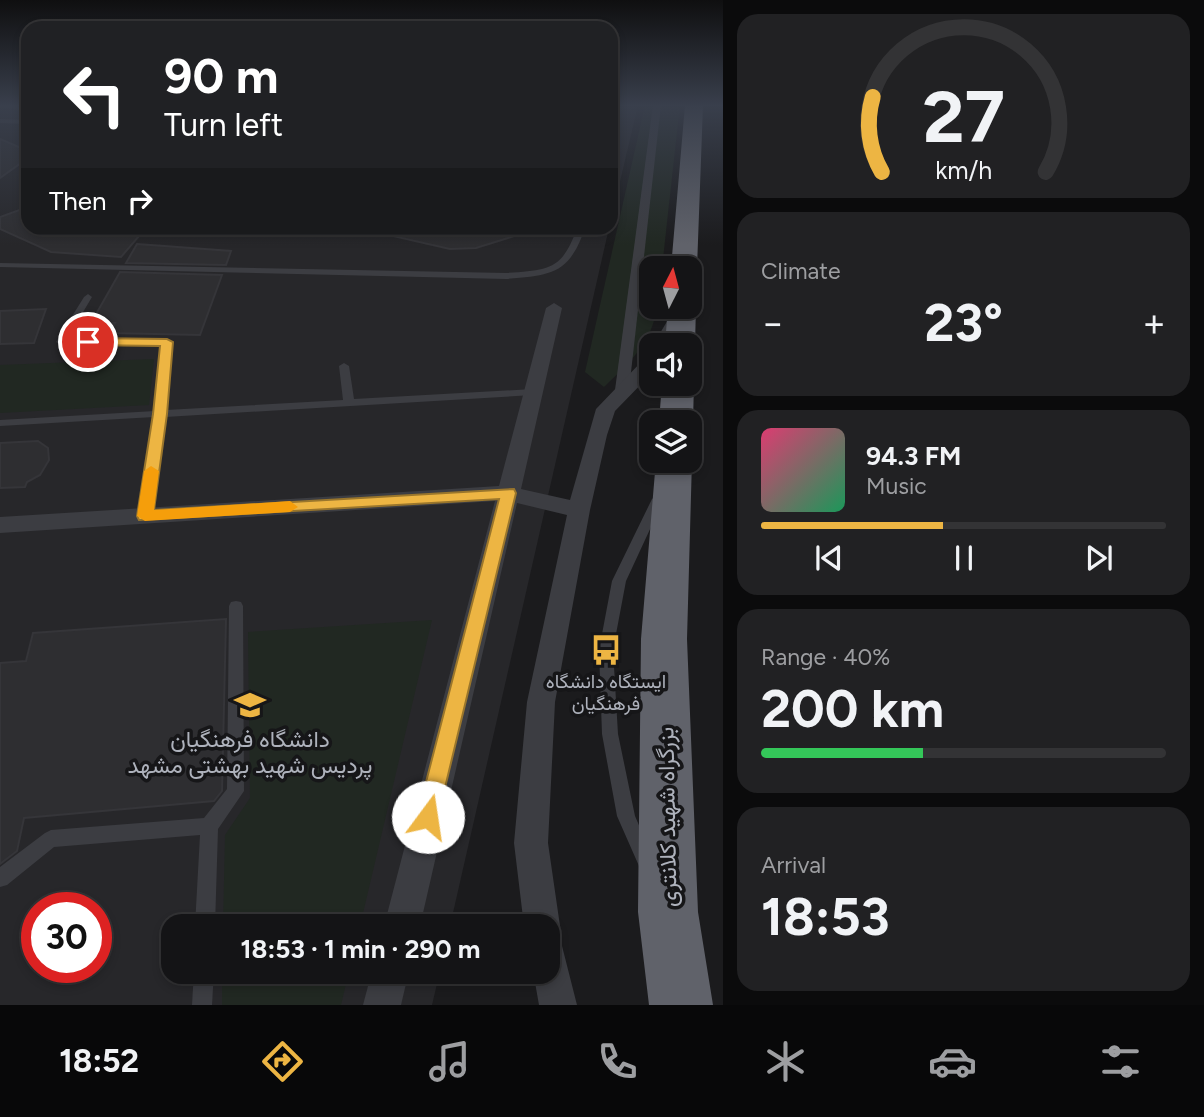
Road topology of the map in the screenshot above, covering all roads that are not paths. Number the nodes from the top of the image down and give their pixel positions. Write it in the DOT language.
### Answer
graph roads {
  1 [pos="651,152"];
  2 [pos="691,152"];
  3 [pos="579,235"];
  4 [pos="685,256"];
  5 [pos="0,265"];
  6 [pos="88,298"];
  7 [pos="554,308"];
  8 [pos="344,366"];
  9 [pos="639,374"];
  10 [pos="622,390"];
  11 [pos="533,392"];
  12 [pos="349,402"];
  13 [pos="160,414"];
  14 [pos="0,423"];
  15 [pos="673,473"];
  16 [pos="508,493"];
  17 [pos="579,510"];
  18 [pos="145,516"];
  19 [pos="0,525"];
  20 [pos="236,606"];
  21 [pos="209,826"];
  22 [pos="0,878"];
  23 [pos="205,914"];
  24 [pos="405,914"];
  25 [pos="540,914"];
  26 [pos="203,984"];
  27 [pos="387,984"];
  28 [pos="554,984"];
  29 [pos="202,1005"];
  30 [pos="382,1005"];
  31 [pos="558,1005"];
  32 [pos="681,1005"];
  1 -- 10 [label="street"];
  2 -- 4 [label="highway"];
  3 -- 5 [label="lane"];
  6 -- 13 [label="lane"];
  7 -- 11 [label="street"];
  8 -- 12 [label="lane"];
  9 -- 10 [label="street"];
  10 -- 17 [label="street"];
  11 -- 12 [label="lane"];
  11 -- 16 [label="street"];
  12 -- 13 [label="lane"];
  13 -- 14 [label="lane"];
  13 -- 18 [label="lane"];
  15 -- 32 [label="highway, بزرگراه شهید کلانتری"];
  16 -- 17 [label="street"];
  16 -- 18 [label="street"];
  16 -- 24 [label="street"];
  17 -- 25 [label="street"];
  18 -- 19 [label="street"];
  20 -- 21 [label="lane"];
  21 -- 22 [label="lane"];
  21 -- 23 [label="lane"];
  26 -- 29 [label="lane"];
  27 -- 30 [label="street"];
  28 -- 31 [label="street"];
}
